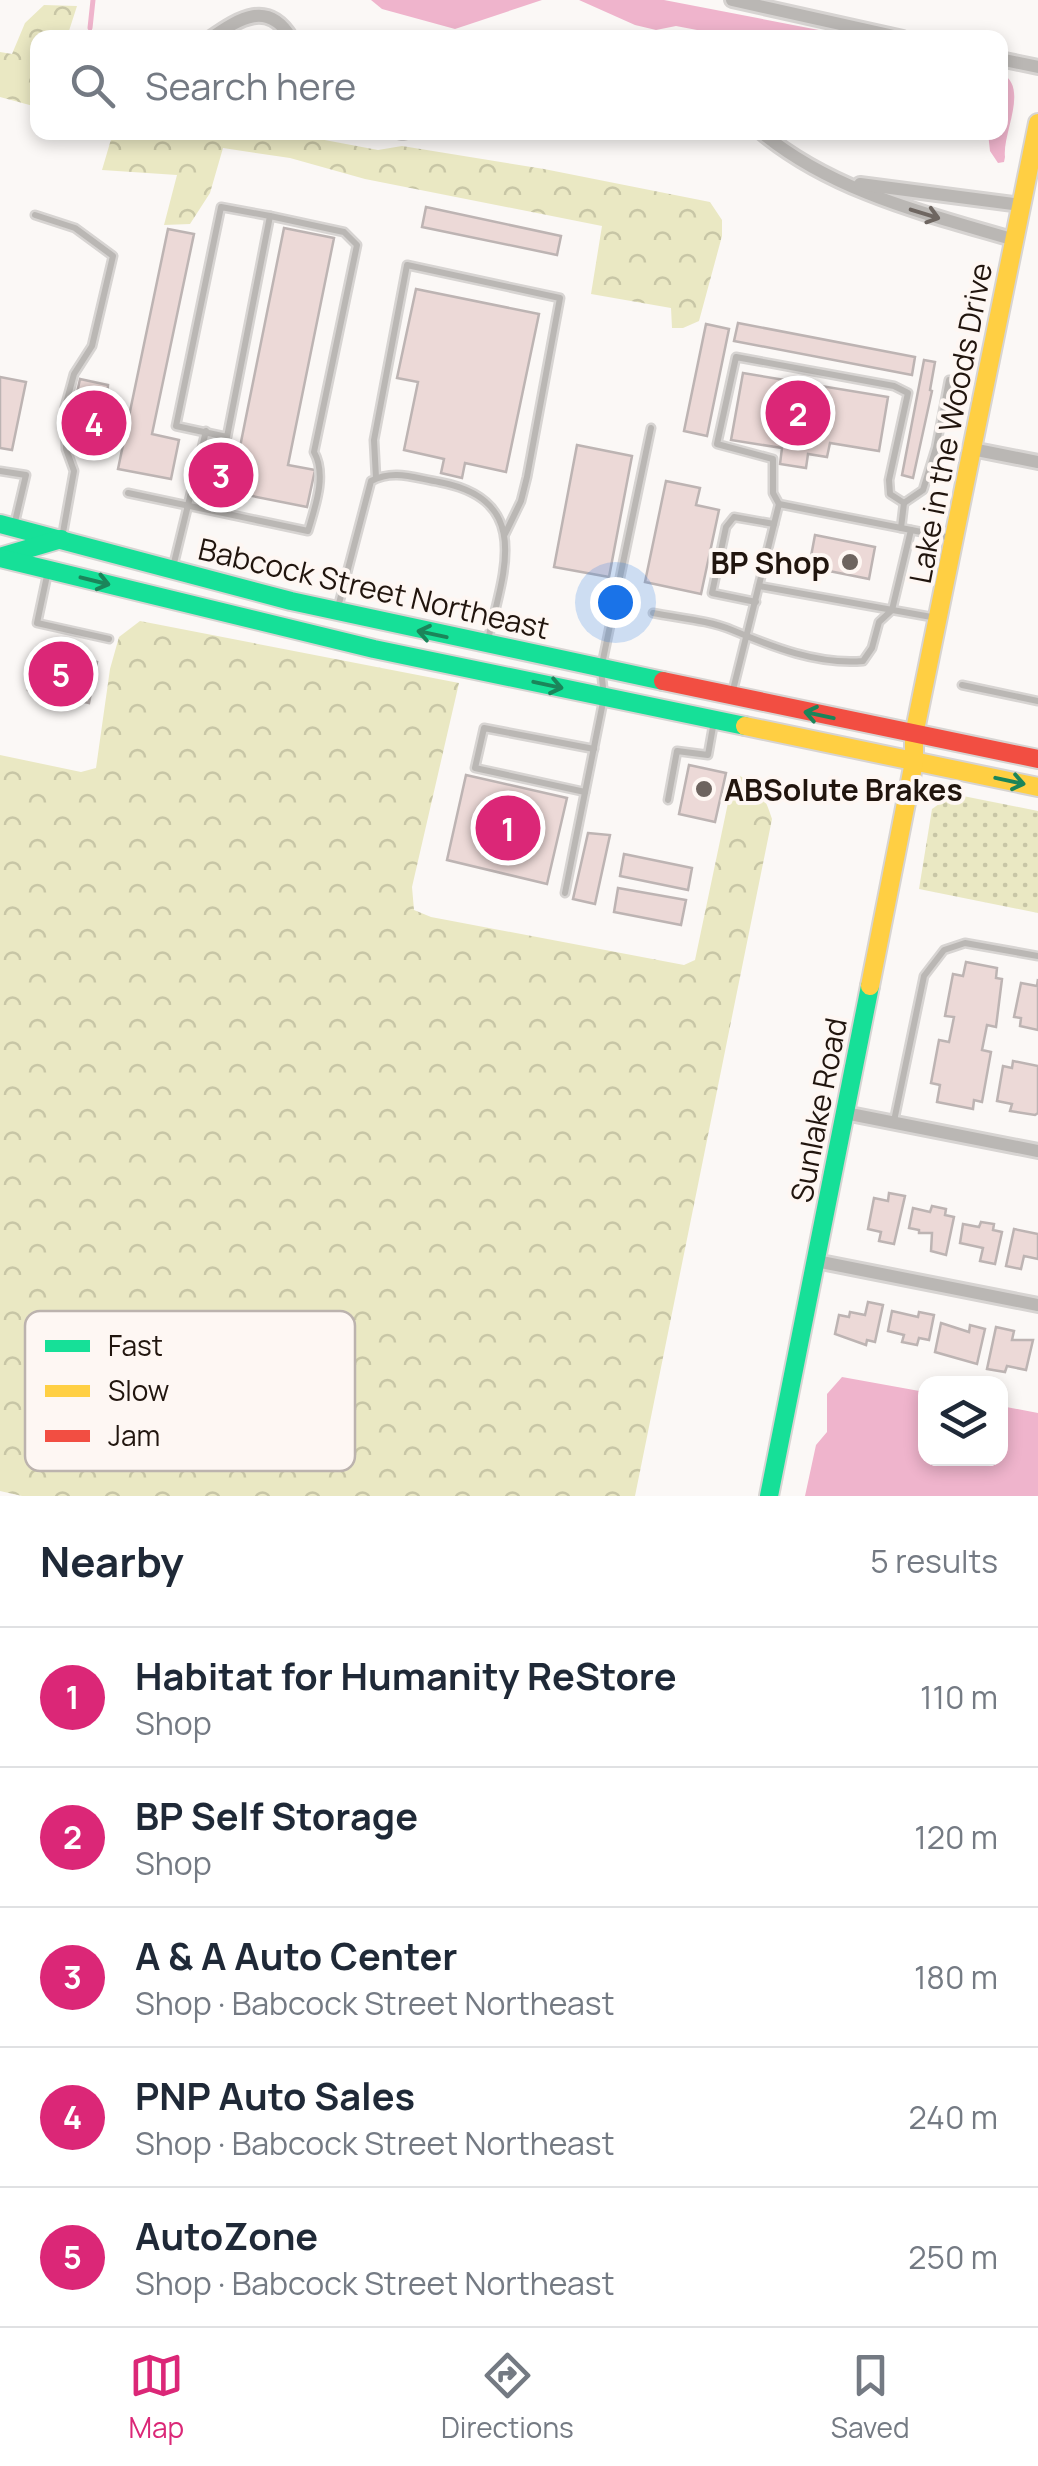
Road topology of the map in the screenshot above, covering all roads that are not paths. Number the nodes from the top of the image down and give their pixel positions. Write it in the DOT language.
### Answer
graph roads {
  1 [pos="732,0"];
  2 [pos="264,7"];
  3 [pos="222,30"];
  4 [pos="287,30"];
  5 [pos="868,30"];
  6 [pos="1008,61"];
  7 [pos="1038,67"];
  8 [pos="1038,123"];
  9 [pos="770,140"];
  10 [pos="838,180"];
  11 [pos="1021,205"];
  12 [pos="35,215"];
  13 [pos="270,216"];
  14 [pos="1015,240"];
  15 [pos="949,380"];
  16 [pos="651,428"];
  17 [pos="206,431"];
  18 [pos="972,448"];
  19 [pos="1038,462"];
  20 [pos="0,470"];
  21 [pos="376,478"];
  22 [pos="128,492"];
  23 [pos="904,503"];
  24 [pos="779,504"];
  25 [pos="187,505"];
  26 [pos="774,524"];
  27 [pos="5,528"];
  28 [pos="901,528"];
  29 [pos="911,530"];
  30 [pos="505,534"];
  31 [pos="954,538"];
  32 [pos="62,539"];
  33 [pos="0,558"];
  34 [pos="172,568"];
  35 [pos="48,570"];
  36 [pos="759,586"];
  37 [pos="756,602"];
  38 [pos="892,610"];
  39 [pos="336,612"];
  40 [pos="653,613"];
  41 [pos="939,619"];
  42 [pos="109,638"];
  43 [pos="747,638"];
  44 [pos="487,645"];
  45 [pos="602,669"];
  46 [pos="962,686"];
  47 [pos="731,696"];
  48 [pos="604,697"];
  49 [pos="1038,701"];
  50 [pos="714,720"];
  51 [pos="914,735"];
  52 [pos="594,749"];
  53 [pos="1038,759"];
  54 [pos="914,762"];
  55 [pos="1038,787"];
  56 [pos="586,792"];
  57 [pos="668,800"];
  58 [pos="565,894"];
  59 [pos="1038,956"];
  60 [pos="845,1113"];
  61 [pos="894,1122"];
  62 [pos="1038,1151"];
  63 [pos="816,1261"];
  64 [pos="1038,1305"];
  65 [pos="769,1496"];
  1 -- 5 [label="street"];
  2 -- 3 [label="street"];
  2 -- 4 [label="street"];
  6 -- 7 [label="street"];
  8 -- 11 [label="main road, Lake in the Woods Drive"];
  9 -- 10 [label="street"];
  10 -- 11 [label="street"];
  10 -- 14 [label="street, one-way"];
  11 -- 14 [label="main road, Lake in the Woods Drive"];
  12 -- 32 [label="lane"];
  13 -- 17 [label="lane"];
  13 -- 17 [label="lane"];
  13 -- 25 [label="lane"];
  14 -- 18 [label="main road, Lake in the Woods Drive"];
  15 -- 23 [label="lane"];
  16 -- 45 [label="lane"];
  17 -- 25 [label="lane"];
  18 -- 19 [label="street"];
  18 -- 31 [label="main road, Lake in the Woods Drive"];
  20 -- 27 [label="lane"];
  21 -- 30 [label="lane"];
  21 -- 30 [label="lane"];
  21 -- 39 [label="lane"];
  22 -- 25 [label="lane"];
  23 -- 24 [label="lane"];
  23 -- 28 [label="lane"];
  24 -- 26 [label="lane"];
  24 -- 28 [label="lane"];
  25 -- 34 [label="lane"];
  26 -- 36 [label="lane"];
  26 -- 37 [label="lane"];
  27 -- 32 [label="main road, Babcock Street Northeast"];
  28 -- 29 [label="lane"];
  29 -- 31 [label="lane"];
  29 -- 38 [label="lane"];
  30 -- 44 [label="lane"];
  31 -- 41 [label="main road, Lake in the Woods Drive"];
  32 -- 33 [label="main road"];
  32 -- 34 [label="main road, Babcock Street Northeast"];
  33 -- 35 [label="main road, Babcock Street Northeast"];
  34 -- 39 [label="main road, Babcock Street Northeast"];
  35 -- 42 [label="lane"];
  35 -- 48 [label="main road, Babcock Street Northeast, one-way"];
  36 -- 37 [label="lane"];
  36 -- 38 [label="lane"];
  37 -- 43 [label="lane"];
  38 -- 41 [label="lane"];
  38 -- 43 [label="lane"];
  44 -- 39 [label="main road, Babcock Street Northeast, one-way"];
  40 -- 43 [label="lane"];
  41 -- 51 [label="main road, Lake in the Woods Drive"];
  43 -- 47 [label="lane"];
  44 -- 45 [label="main road, Babcock Street Northeast"];
  45 -- 47 [label="main road, Babcock Street Northeast"];
  45 -- 48 [label="lane"];
  46 -- 49 [label="lane"];
  51 -- 47 [label="main road, Babcock Street Northeast, one-way"];
  48 -- 50 [label="main road, Babcock Street Northeast"];
  48 -- 52 [label="lane"];
  50 -- 54 [label="main road, Babcock Street Northeast"];
  50 -- 57 [label="lane"];
  51 -- 53 [label="main road, Babcock Street Northeast"];
  51 -- 54 [label="main road, Sunlake Road"];
  52 -- 56 [label="lane"];
  52 -- 56 [label="lane"];
  54 -- 55 [label="main road, Babcock Street Northeast, one-way"];
  54 -- 60 [label="main road, Sunlake Road"];
  56 -- 58 [label="lane"];
  59 -- 61 [label="lane"];
  60 -- 61 [label="street"];
  60 -- 63 [label="main road, Sunlake Road"];
  61 -- 62 [label="street"];
  63 -- 64 [label="street"];
  63 -- 65 [label="main road, Sunlake Road"];
}
